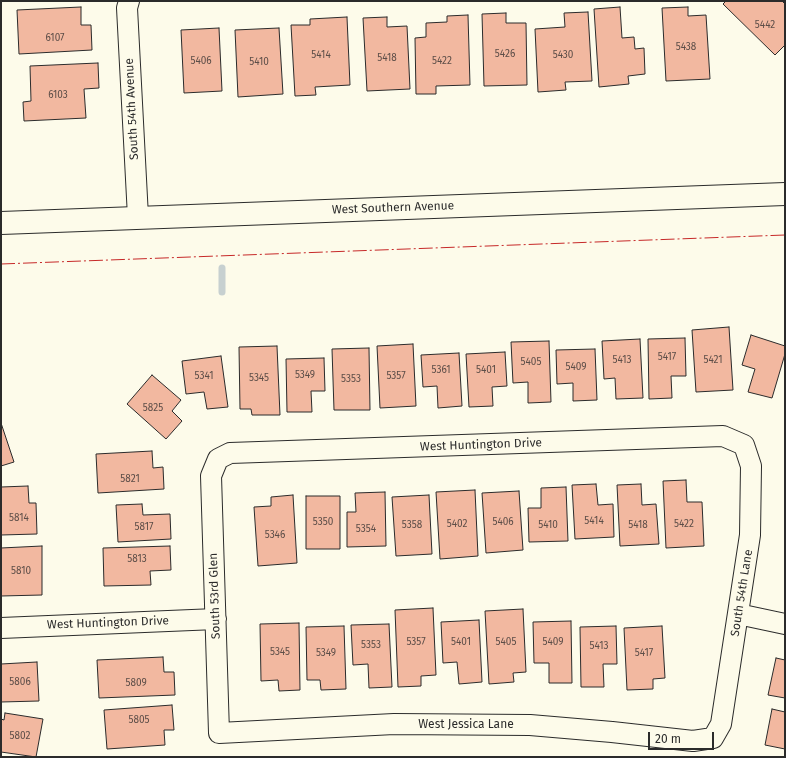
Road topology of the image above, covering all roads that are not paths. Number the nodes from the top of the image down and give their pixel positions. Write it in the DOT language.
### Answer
graph roads {
  1 [pos="128,1"];
  2 [pos="785,194"];
  3 [pos="138,217"];
  4 [pos="1,223"];
  5 [pos="744,445"];
  6 [pos="218,459"];
  7 [pos="738,614"];
  8 [pos="216,619"];
  9 [pos="785,624"];
  10 [pos="1,628"];
  11 [pos="219,734"];
  12 [pos="713,738"];
  1 -- 3 [label="street, South 54th Avenue"];
  2 -- 3 [label="main road, West Southern Avenue"];
  3 -- 4 [label="main road, West Southern Avenue"];
  5 -- 6 [label="street, West Huntington Drive"];
  5 -- 7 [label="street, South 54th Lane"];
  6 -- 8 [label="street, South 53rd Glen"];
  7 -- 9 [label="street"];
  7 -- 12 [label="street, South 54th Lane"];
  8 -- 10 [label="street, West Huntington Drive"];
  8 -- 11 [label="street, South 53rd Glen"];
  11 -- 12 [label="street, West Jessica Lane"];
}
